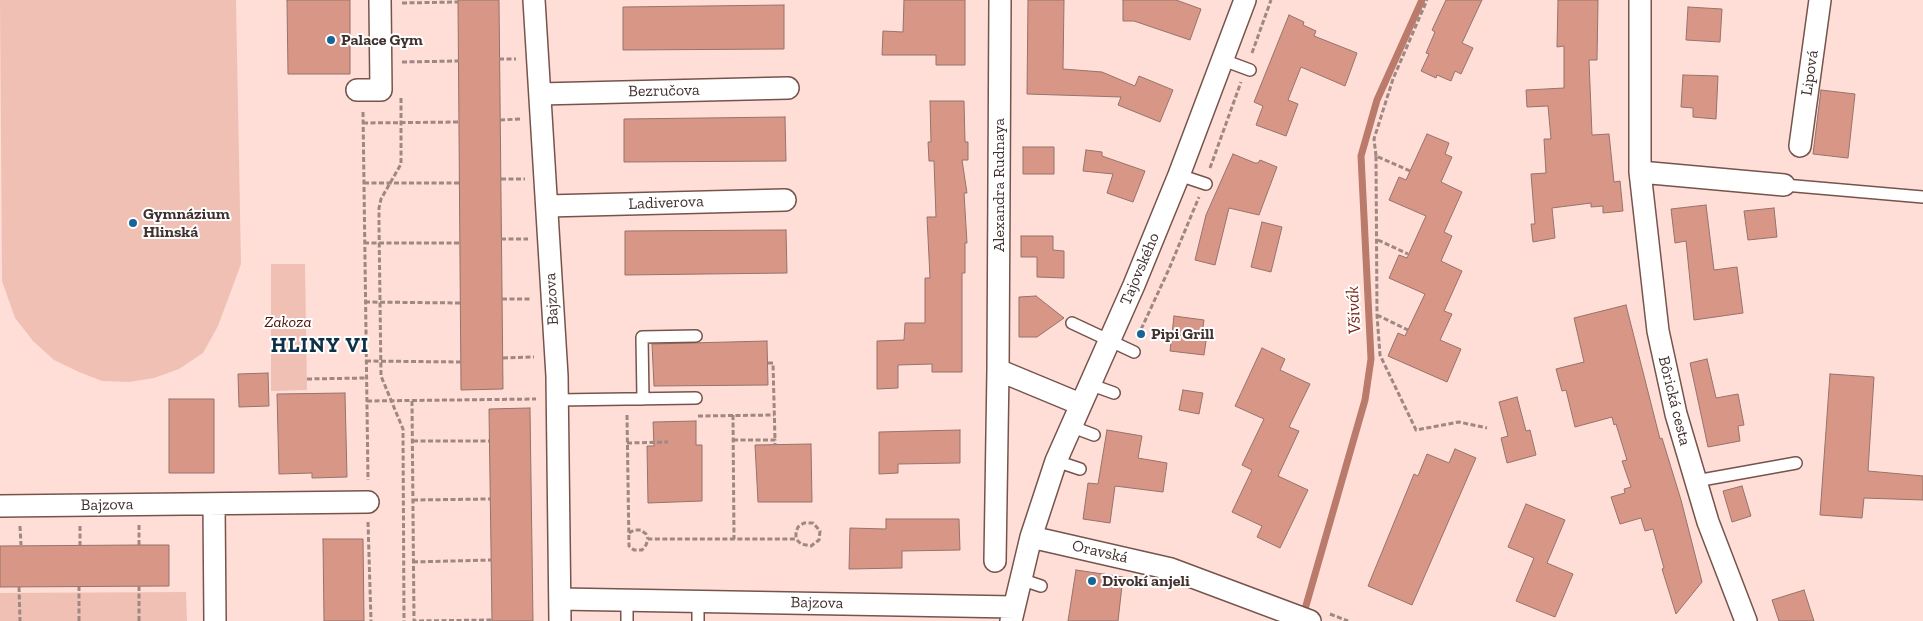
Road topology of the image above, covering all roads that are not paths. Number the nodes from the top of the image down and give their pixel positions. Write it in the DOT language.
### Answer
graph roads {
  1 [pos="534,0"];
  2 [pos="1000,0"];
  3 [pos="1245,0"];
  4 [pos="1640,0"];
  5 [pos="1820,0"];
  6 [pos="391,1"];
  7 [pos="1223,60"];
  8 [pos="1250,70"];
  9 [pos="788,88"];
  10 [pos="357,90"];
  11 [pos="540,94"];
  12 [pos="1800,146"];
  13 [pos="1640,172"];
  14 [pos="1180,175"];
  15 [pos="1206,184"];
  16 [pos="1784,185"];
  17 [pos="1923,197"];
  18 [pos="785,200"];
  19 [pos="546,206"];
  20 [pos="1072,323"];
  21 [pos="696,336"];
  22 [pos="1109,340"];
  23 [pos="1134,352"];
  24 [pos="998,370"];
  25 [pos="1089,384"];
  26 [pos="1114,393"];
  27 [pos="696,398"];
  28 [pos="549,399"];
  29 [pos="643,399"];
  30 [pos="1080,404"];
  31 [pos="1070,426"];
  32 [pos="1094,435"];
  33 [pos="1056,461"];
  34 [pos="1796,463"];
  35 [pos="1080,469"];
  36 [pos="1696,481"];
  37 [pos="368,502"];
  38 [pos="214,504"];
  39 [pos="0,506"];
  40 [pos="1031,537"];
  41 [pos="995,561"];
  42 [pos="560,599"];
  43 [pos="627,611"];
  44 [pos="698,611"];
  45 [pos="1012,614"];
  46 [pos="1316,616"];
  47 [pos="215,621"];
  48 [pos="560,621"];
  49 [pos="1746,621"];
  1 -- 11 [label="street, Bajzova"];
  2 -- 24 [label="street, Alexandra Rudnaya"];
  3 -- 7 [label="street, Tajovského"];
  4 -- 13 [label="street, Bôrická cesta"];
  5 -- 12 [label="street, Lipová"];
  6 -- 10 [label="street"];
  7 -- 8 [label="lane"];
  7 -- 14 [label="street, Tajovského"];
  9 -- 11 [label="street, Bezručova"];
  11 -- 19 [label="street, Bajzova"];
  13 -- 16 [label="street"];
  13 -- 36 [label="street, Bôrická cesta"];
  14 -- 15 [label="lane"];
  14 -- 22 [label="street, Tajovského"];
  16 -- 17 [label="lane"];
  18 -- 19 [label="street, Ladiverova"];
  19 -- 28 [label="street, Bajzova"];
  20 -- 22 [label="lane"];
  21 -- 29 [label="lane"];
  22 -- 23 [label="lane"];
  22 -- 25 [label="street, Tajovského"];
  24 -- 30 [label="street"];
  24 -- 41 [label="street, Alexandra Rudnaya"];
  25 -- 26 [label="lane"];
  25 -- 30 [label="street, Tajovského"];
  27 -- 29 [label="lane"];
  28 -- 29 [label="lane"];
  28 -- 42 [label="street, Bajzova"];
  30 -- 31 [label="street, Tajovského"];
  31 -- 32 [label="lane"];
  31 -- 33 [label="street, Tajovského"];
  33 -- 35 [label="lane"];
  33 -- 40 [label="street, Tajovského"];
  34 -- 36 [label="lane"];
  36 -- 49 [label="street, Bôrická cesta"];
  37 -- 38 [label="street, Bajzova"];
  38 -- 39 [label="street, Bajzova"];
  38 -- 47 [label="street"];
  40 -- 45 [label="street"];
  40 -- 46 [label="street, Oravská"];
  42 -- 43 [label="street, Bajzova"];
  42 -- 48 [label="street, Bajzova"];
  43 -- 44 [label="street, Bajzova"];
  44 -- 45 [label="street, Bajzova"];
}
